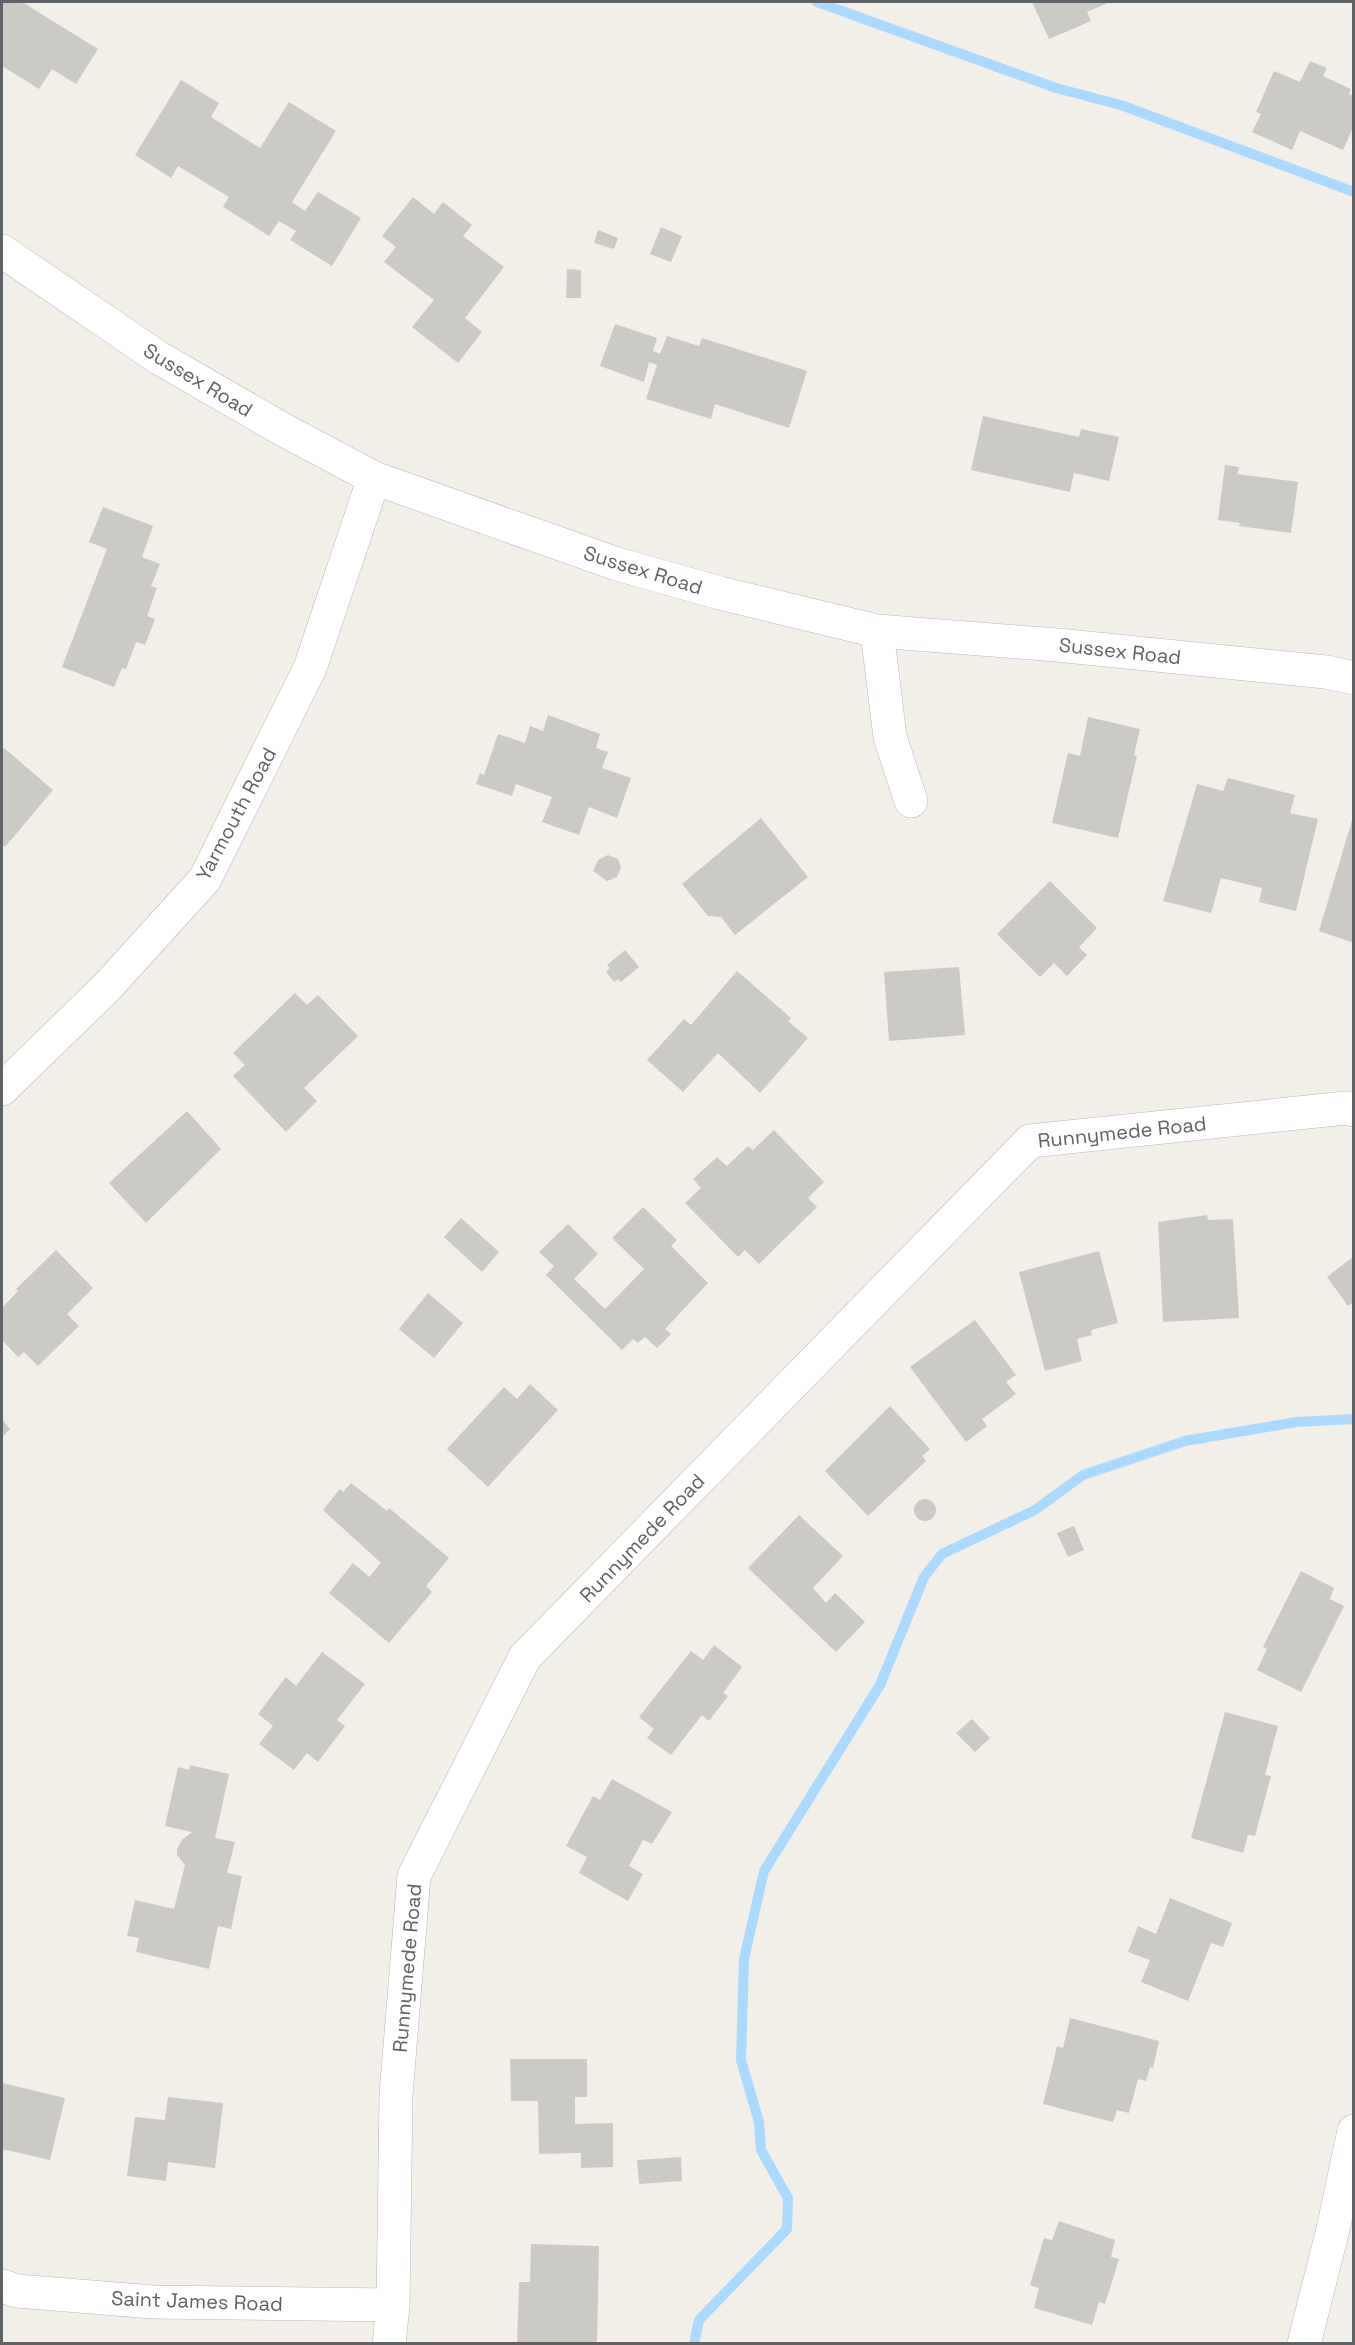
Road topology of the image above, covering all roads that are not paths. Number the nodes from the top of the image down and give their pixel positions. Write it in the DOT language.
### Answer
graph roads {
  1 [pos="2,251"];
  2 [pos="375,478"];
  3 [pos="877,631"];
  4 [pos="1353,678"];
  5 [pos="911,801"];
  6 [pos="2,1089"];
  7 [pos="1353,1110"];
  8 [pos="1353,2131"];
  9 [pos="2,2286"];
  10 [pos="393,2305"];
  11 [pos="389,2343"];
  12 [pos="1304,2343"];
  1 -- 2 [label="street, Sussex Road"];
  2 -- 3 [label="street, Sussex Road"];
  2 -- 6 [label="street, Yarmouth Road"];
  3 -- 4 [label="street, Sussex Road"];
  3 -- 5 [label="street"];
  7 -- 10 [label="street, Runnymede Road"];
  8 -- 12 [label="street"];
  9 -- 10 [label="street, Saint James Road"];
  10 -- 11 [label="street, Runnymede Road"];
}
